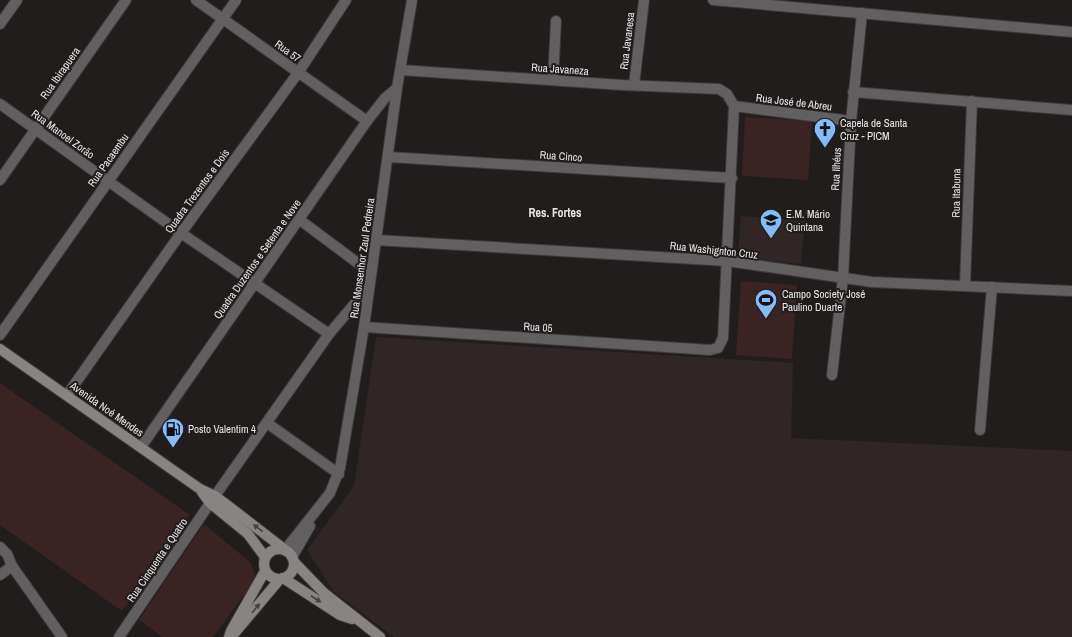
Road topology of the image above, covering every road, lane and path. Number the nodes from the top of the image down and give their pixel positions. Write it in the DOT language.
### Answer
graph roads {
  1 [pos="17,0"];
  2 [pos="126,0"];
  3 [pos="196,0"];
  4 [pos="236,0"];
  5 [pos="346,0"];
  6 [pos="412,0"];
  7 [pos="644,0"];
  8 [pos="714,0"];
  9 [pos="862,13"];
  10 [pos="223,19"];
  11 [pos="556,21"];
  12 [pos="0,24"];
  13 [pos="1072,32"];
  14 [pos="401,70"];
  15 [pos="298,73"];
  16 [pos="553,80"];
  17 [pos="634,85"];
  18 [pos="397,88"];
  19 [pos="853,92"];
  20 [pos="972,101"];
  21 [pos="0,104"];
  22 [pos="734,106"];
  23 [pos="1072,110"];
  24 [pos="367,121"];
  25 [pos="851,121"];
  26 [pos="36,129"];
  27 [pos="389,157"];
  28 [pos="732,178"];
  29 [pos="0,180"];
  30 [pos="108,181"];
  31 [pos="300,220"];
  32 [pos="181,233"];
  33 [pos="376,240"];
  34 [pos="727,261"];
  35 [pos="371,273"];
  36 [pos="843,278"];
  37 [pos="255,283"];
  38 [pos="965,285"];
  39 [pos="992,287"];
  40 [pos="368,288"];
  41 [pos="1072,291"];
  42 [pos="364,327"];
  43 [pos="329,334"];
  44 [pos="0,335"];
  45 [pos="0,350"];
  46 [pos="832,375"];
  47 [pos="67,395"];
  48 [pos="267,423"];
  49 [pos="980,430"];
  50 [pos="141,447"];
  51 [pos="339,474"];
  52 [pos="213,499"];
  53 [pos="0,547"];
  54 [pos="289,555"];
  55 [pos="265,557"];
  56 [pos="12,566"];
  57 [pos="265,571"];
  58 [pos="0,575"];
  59 [pos="282,579"];
  60 [pos="360,622"];
  61 [pos="230,635"];
  62 [pos="62,637"];
  63 [pos="119,637"];
  64 [pos="380,637"];
  1 -- 12 [label="street"];
  2 -- 26 [label="street, Rua Ibirapuera"];
  3 -- 10 [label="street, Rua 57"];
  4 -- 10 [label="street, Rua Pacaembu"];
  5 -- 15 [label="street, Quadra Trezentos e Dois"];
  6 -- 14 [label="street, Rua Monsenhor Zaul Pedreira"];
  7 -- 17 [label="street, Rua Javanesa"];
  8 -- 9 [label="street"];
  9 -- 13 [label="street"];
  9 -- 19 [label="street, Rua Ilhéus"];
  10 -- 15 [label="street, Rua 57"];
  10 -- 30 [label="street, Rua Pacaembu"];
  11 -- 16 [label="street"];
  14 -- 16 [label="street, Rua Javaneza"];
  14 -- 18 [label="street, Rua Monsenhor Zaul Pedreira"];
  15 -- 24 [label="street, Rua 57"];
  15 -- 32 [label="street, Quadra Trezentos e Dois"];
  16 -- 17 [label="street, Rua Javaneza"];
  17 -- 22 [label="street, Rua Javaneza"];
  18 -- 24 [label="street, Quadra Duzentos e Setenta e Nove"];
  18 -- 27 [label="street, Rua Monsenhor Zaul Pedreira"];
  19 -- 20 [label="street"];
  19 -- 25 [label="street, Rua Ilhéus"];
  20 -- 23 [label="street"];
  20 -- 38 [label="street, Rua Itabuna"];
  21 -- 26 [label="street, Rua Manoel Zorão"];
  22 -- 25 [label="street, Rua José de Abreu"];
  22 -- 28 [label="street"];
  24 -- 31 [label="street, Quadra Duzentos e Setenta e Nove"];
  25 -- 36 [label="street, Rua Ilhéus"];
  26 -- 29 [label="street, Rua Ibirapuera"];
  26 -- 30 [label="street, Rua Manoel Zorão"];
  27 -- 28 [label="street, Rua Cinco"];
  27 -- 33 [label="street, Rua Monsenhor Zaul Pedreira"];
  28 -- 34 [label="street"];
  30 -- 32 [label="street, Rua Manoel Zorão"];
  30 -- 44 [label="street, Rua Pacaembu"];
  31 -- 35 [label="street"];
  31 -- 37 [label="street, Quadra Duzentos e Setenta e Nove"];
  32 -- 37 [label="street, Rua Manoel Zorão"];
  32 -- 47 [label="street, Quadra Trezentos e Dois"];
  33 -- 34 [label="street, Rua Washignton Cruz"];
  33 -- 35 [label="street, Rua Monsenhor Zaul Pedreira"];
  34 -- 36 [label="street, Rua Washignton Cruz"];
  34 -- 42 [label="street, Rua 05"];
  35 -- 40 [label="street, Rua Monsenhor Zaul Pedreira"];
  36 -- 38 [label="street, Rua Washignton Cruz"];
  36 -- 46 [label="street, Rua Ilhéus"];
  37 -- 43 [label="street, Rua Manoel Zorão"];
  37 -- 50 [label="street, Quadra Duzentos e Setenta e Nove"];
  38 -- 39 [label="street, Rua Washignton Cruz"];
  39 -- 41 [label="street, Rua Washignton Cruz"];
  39 -- 49 [label="street"];
  40 -- 42 [label="street, Rua Monsenhor Zaul Pedreira"];
  40 -- 43 [label="street, Rua Cinquenta e Quatro"];
  42 -- 51 [label="street, Rua Monsenhor Zaul Pedreira"];
  43 -- 48 [label="street, Rua Cinquenta e Quatro"];
  45 -- 47 [label="main road, Avenida Noé Mendes"];
  47 -- 50 [label="main road, Avenida Noé Mendes"];
  48 -- 51 [label="street"];
  48 -- 52 [label="street, Rua Cinquenta e Quatro"];
  50 -- 52 [label="main road, Avenida Noé Mendes"];
  51 -- 54 [label="street, Rua Monsenhor Zaul Pedreira"];
  54 -- 52 [label="main road, Avenida Noé Mendes, one-way"];
  52 -- 55 [label="main road, Avenida Noé Mendes"];
  52 -- 63 [label="street, Rua Cinquenta e Quatro"];
  53 -- 56 [label="street"];
  54 -- 55 [label="main road"];
  54 -- 59 [label="main road"];
  54 -- 60 [label="main road, Avenida Noé Mendes"];
  55 -- 57 [label="main road"];
  56 -- 58 [label="street"];
  56 -- 62 [label="street"];
  57 -- 59 [label="main road"];
  57 -- 61 [label="main road"];
  59 -- 60 [label="main road, Avenida Noé Mendes, one-way"];
  61 -- 59 [label="main road, one-way"];
  60 -- 64 [label="main road, Avenida Noé Mendes"];
}
